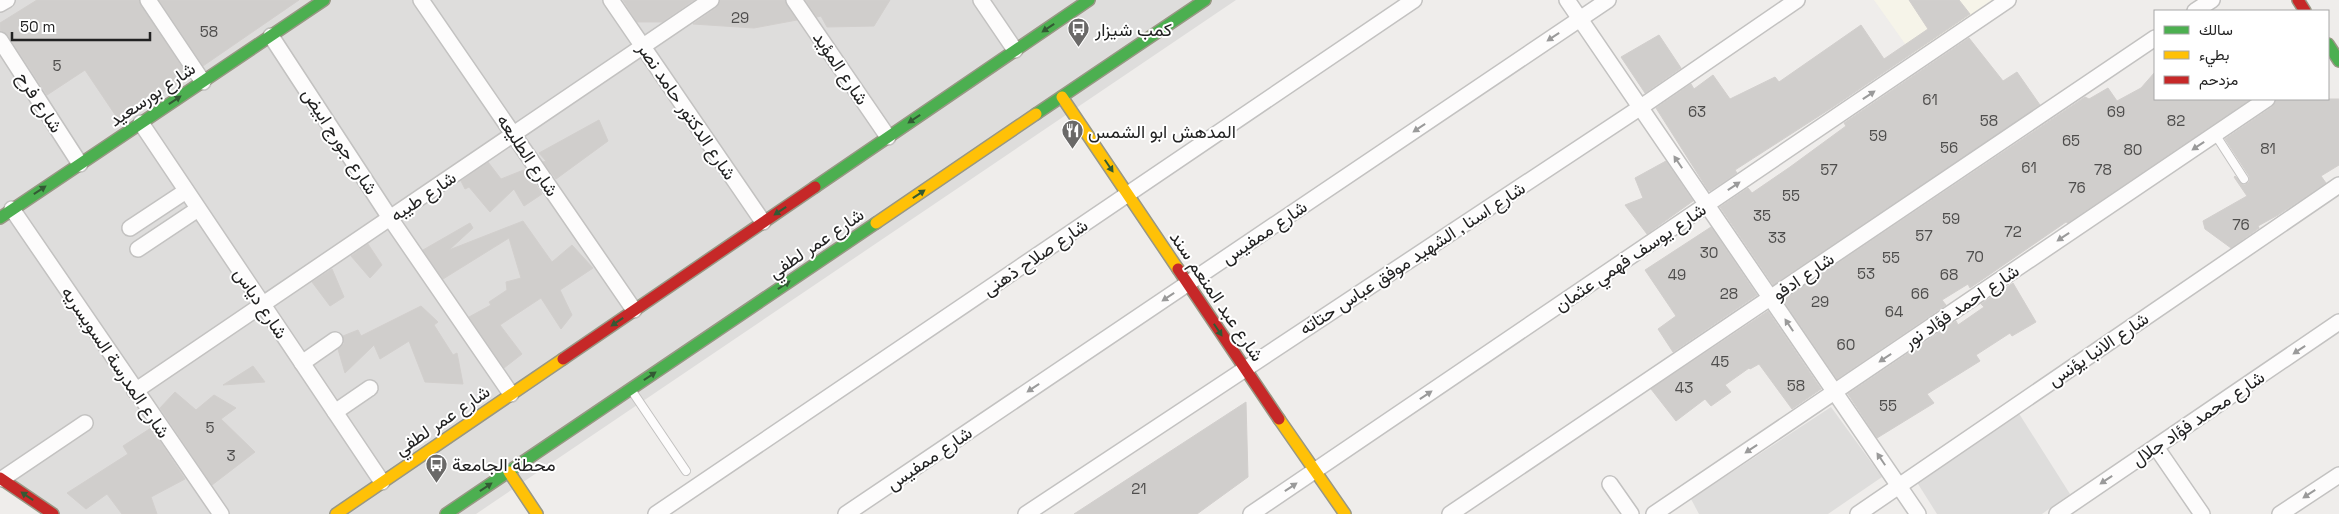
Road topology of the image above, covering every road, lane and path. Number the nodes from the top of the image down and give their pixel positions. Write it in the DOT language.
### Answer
graph roads {
  1 [pos="7,0"];
  2 [pos="148,0"];
  3 [pos="421,0"];
  4 [pos="611,0"];
  5 [pos="711,0"];
  6 [pos="794,0"];
  7 [pos="981,0"];
  8 [pos="1089,0"];
  9 [pos="1205,0"];
  10 [pos="1414,0"];
  11 [pos="1567,0"];
  12 [pos="1608,0"];
  13 [pos="1797,0"];
  14 [pos="2008,0"];
  15 [pos="2212,0"];
  16 [pos="315,2"];
  17 [pos="0,4"];
  18 [pos="2197,10"];
  19 [pos="1580,19"];
  20 [pos="270,36"];
  21 [pos="2154,39"];
  22 [pos="0,40"];
  23 [pos="642,47"];
  24 [pos="1015,50"];
  25 [pos="203,82"];
  26 [pos="1062,97"];
  27 [pos="2266,100"];
  28 [pos="1640,107"];
  29 [pos="140,123"];
  30 [pos="514,134"];
  31 [pos="2215,134"];
  32 [pos="888,137"];
  33 [pos="80,164"];
  34 [pos="2244,179"];
  35 [pos="2339,185"];
  36 [pos="186,191"];
  37 [pos="1128,194"];
  38 [pos="1707,204"];
  39 [pos="198,209"];
  40 [pos="6,214"];
  41 [pos="390,218"];
  42 [pos="763,222"];
  43 [pos="130,228"];
  44 [pos="138,249"];
  45 [pos="1187,284"];
  46 [pos="1770,298"];
  47 [pos="262,304"];
  48 [pos="634,310"];
  49 [pos="2339,322"];
  50 [pos="336,340"];
  51 [pos="302,363"];
  52 [pos="1245,369"];
  53 [pos="370,388"];
  54 [pos="631,389"];
  55 [pos="135,391"];
  56 [pos="1835,392"];
  57 [pos="511,394"];
  58 [pos="335,412"];
  59 [pos="85,423"];
  60 [pos="2156,447"];
  61 [pos="686,471"];
  62 [pos="1314,471"];
  63 [pos="509,472"];
  64 [pos="2339,475"];
  65 [pos="1,478"];
  66 [pos="382,482"];
  67 [pos="1610,484"];
  68 [pos="1899,486"];
  69 [pos="1470,509"];
  70 [pos="2059,513"];
  71 [pos="53,514"];
  72 [pos="221,514"];
  73 [pos="336,514"];
  74 [pos="446,514"];
  75 [pos="537,514"];
  76 [pos="656,514"];
  77 [pos="846,514"];
  78 [pos="1026,514"];
  79 [pos="1251,514"];
  80 [pos="1345,514"];
  81 [pos="1450,514"];
  82 [pos="1631,514"];
  83 [pos="1654,514"];
  84 [pos="1858,514"];
  85 [pos="1918,514"];
  86 [pos="2202,514"];
  87 [pos="2280,514"];
  1 -- 17 [label="street"];
  2 -- 25 [label="street"];
  3 -- 30 [label="street, شارع الطليعه"];
  4 -- 23 [label="street, شارع الدكتور حامد نصر"];
  5 -- 23 [label="street, شارع طيبه"];
  6 -- 32 [label="street, شارع المؤيد"];
  7 -- 24 [label="street"];
  8 -- 24 [label="street, شارع عمر لطفي, one-way"];
  9 -- 26 [label="street, شارع عمر لطفي"];
  10 -- 37 [label="street, شارع صلاح ذهنى"];
  11 -- 19 [label="street"];
  12 -- 19 [label="street, شارع ممفيس"];
  13 -- 28 [label="street, شارع اسنا , الشهيد موفق عباس حتاته"];
  38 -- 14 [label="street, شارع يوسف فهمي عثمان, one-way"];
  15 -- 18 [label="street"];
  16 -- 20 [label="street, شارع بورسعيد"];
  19 -- 28 [label="street"];
  19 -- 45 [label="street, شارع ممفيس, one-way"];
  20 -- 25 [label="street, شارع بورسعيد"];
  20 -- 41 [label="street, شارع جورج ابيض"];
  21 -- 46 [label="street, شارع ادفو"];
  22 -- 33 [label="street, شارع فرح"];
  23 -- 30 [label="street, شارع طيبه"];
  23 -- 42 [label="street, شارع الدكتور حامد نصر"];
  24 -- 32 [label="street, شارع عمر لطفي, one-way"];
  29 -- 25 [label="street, شارع بورسعيد, one-way"];
  26 -- 37 [label="street, شارع عبد المنعم سند, one-way"];
  54 -- 26 [label="street, شارع عمر لطفي, one-way"];
  27 -- 31 [label="street, شارع احمد فؤاد نور"];
  38 -- 28 [label="street, one-way"];
  28 -- 52 [label="street, شارع اسنا , الشهيد موفق عباس حتاته"];
  29 -- 33 [label="street, شارع بورسعيد"];
  29 -- 36 [label="street, شارع دياس"];
  30 -- 41 [label="street, شارع طيبه"];
  30 -- 48 [label="street, شارع الطليعه"];
  31 -- 34 [label="lane"];
  31 -- 56 [label="street, شارع احمد فؤاد نور, one-way"];
  32 -- 42 [label="street, شارع عمر لطفي, one-way"];
  40 -- 33 [label="street, شارع بورسعيد, one-way"];
  35 -- 68 [label="street, شارع الانبا يؤنس"];
  36 -- 39 [label="street, شارع دياس"];
  36 -- 43 [label="street"];
  37 -- 45 [label="street, شارع عبد المنعم سند"];
  37 -- 76 [label="street, شارع صلاح ذهنى"];
  38 -- 46 [label="street"];
  62 -- 38 [label="street, شارع يوسف فهمي عثمان, one-way"];
  39 -- 44 [label="street"];
  39 -- 47 [label="street, شارع دياس"];
  40 -- 55 [label="street, شارع المدرسة السويسريه"];
  41 -- 47 [label="street, شارع طيبه"];
  41 -- 57 [label="street, شارع جورج ابيض"];
  42 -- 48 [label="street, شارع عمر لطفي"];
  45 -- 52 [label="street, شارع عبد المنعم سند, one-way"];
  45 -- 77 [label="street, شارع ممفيس, one-way"];
  56 -- 46 [label="street, one-way"];
  46 -- 69 [label="street, شارع ادفو"];
  47 -- 51 [label="street, شارع دياس"];
  47 -- 55 [label="street, شارع طيبه"];
  48 -- 57 [label="street, شارع عمر لطفي, one-way"];
  49 -- 60 [label="street, شارع محمد فؤاد جلال, one-way"];
  50 -- 51 [label="street"];
  51 -- 58 [label="street, شارع دياس"];
  52 -- 62 [label="street, شارع عبد المنعم سند"];
  52 -- 78 [label="street, شارع اسنا , الشهيد موفق عباس حتاته"];
  53 -- 58 [label="street"];
  54 -- 61 [label="lane"];
  54 -- 63 [label="street, شارع عمر لطفي"];
  55 -- 72 [label="street, شارع المدرسة السويسريه"];
  68 -- 56 [label="street, one-way"];
  56 -- 83 [label="street, شارع احمد فؤاد نور, one-way"];
  57 -- 66 [label="street, شارع عمر لطفي"];
  58 -- 66 [label="street, شارع دياس"];
  59 -- 65 [label="street"];
  60 -- 70 [label="street, شارع محمد فؤاد جلال, one-way"];
  60 -- 86 [label="street"];
  79 -- 62 [label="street, شارع يوسف فهمي عثمان, one-way"];
  62 -- 80 [label="street, شارع عبد المنعم سند"];
  74 -- 63 [label="street, شارع عمر لطفي, one-way"];
  63 -- 75 [label="street"];
  64 -- 87 [label="street, one-way"];
  71 -- 65 [label="street, one-way"];
  66 -- 73 [label="street, شارع عمر لطفي"];
  67 -- 82 [label="street"];
  68 -- 84 [label="street, شارع الانبا يؤنس"];
  68 -- 85 [label="street"];
  69 -- 81 [label="street, شارع ادفو"];
}
